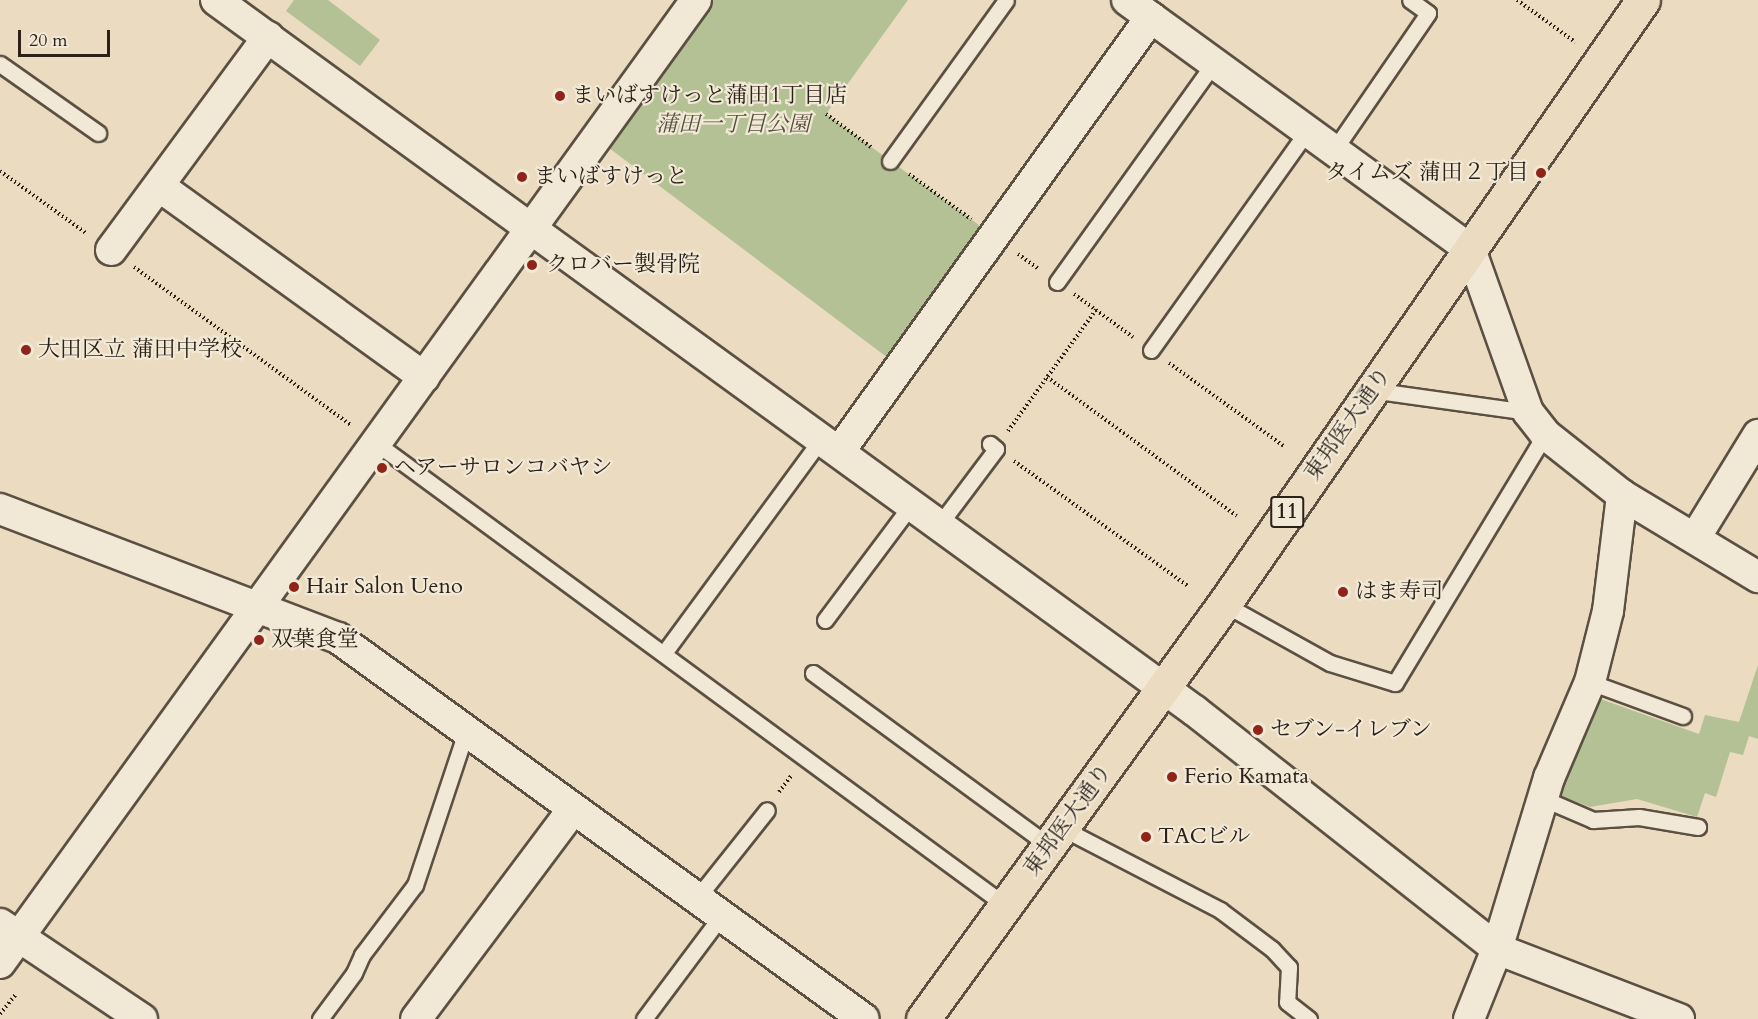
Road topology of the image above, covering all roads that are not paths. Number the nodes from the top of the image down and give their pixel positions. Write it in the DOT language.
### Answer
graph roads {
  1 [pos="216,0"];
  2 [pos="696,0"];
  3 [pos="1006,0"];
  4 [pos="1127,0"];
  5 [pos="1410,0"];
  6 [pos="1643,0"];
  7 [pos="1151,17"];
  8 [pos="268,37"];
  9 [pos="1214,63"];
  10 [pos="0,64"];
  11 [pos="1307,131"];
  12 [pos="98,133"];
  13 [pos="1334,150"];
  14 [pos="890,161"];
  15 [pos="159,186"];
  16 [pos="531,228"];
  17 [pos="1470,249"];
  18 [pos="111,250"];
  19 [pos="1057,282"];
  20 [pos="1150,350"];
  21 [pos="424,377"];
  22 [pos="1371,390"];
  23 [pos="1537,423"];
  24 [pos="1758,435"];
  25 [pos="376,443"];
  26 [pos="830,446"];
  27 [pos="993,446"];
  28 [pos="1622,495"];
  29 [pos="912,505"];
  30 [pos="0,509"];
  31 [pos="939,525"];
  32 [pos="1695,538"];
  33 [pos="1758,577"];
  34 [pos="1224,604"];
  35 [pos="258,607"];
  36 [pos="825,620"];
  37 [pos="664,653"];
  38 [pos="813,673"];
  39 [pos="1590,682"];
  40 [pos="1164,688"];
  41 [pos="1683,716"];
  42 [pos="466,732"];
  43 [pos="1542,798"];
  44 [pos="573,809"];
  45 [pos="767,810"];
  46 [pos="1698,827"];
  47 [pos="1055,837"];
  48 [pos="697,898"];
  49 [pos="1005,905"];
  50 [pos="721,916"];
  51 [pos="9,931"];
  52 [pos="1497,949"];
  53 [pos="2,970"];
  54 [pos="417,1018"];
  55 [pos="142,1019"];
  56 [pos="320,1019"];
  57 [pos="645,1019"];
  58 [pos="864,1019"];
  59 [pos="923,1019"];
  60 [pos="1309,1019"];
  61 [pos="1469,1019"];
  62 [pos="1679,1019"];
  1 -- 8 [label="street"];
  2 -- 16 [label="street"];
  3 -- 14 [label="lane"];
  4 -- 7 [label="street"];
  5 -- 13 [label="lane"];
  6 -- 17 [label="main road, 東邦医大通り / 11"];
  7 -- 9 [label="street"];
  7 -- 26 [label="street"];
  8 -- 15 [label="street"];
  8 -- 16 [label="street"];
  9 -- 11 [label="street"];
  9 -- 19 [label="lane"];
  10 -- 12 [label="lane"];
  11 -- 13 [label="street"];
  11 -- 20 [label="lane"];
  13 -- 17 [label="street"];
  15 -- 18 [label="street"];
  15 -- 21 [label="street"];
  16 -- 21 [label="street"];
  16 -- 26 [label="street"];
  17 -- 22 [label="main road, 東邦医大通り / 11"];
  17 -- 23 [label="street"];
  21 -- 25 [label="street"];
  22 -- 23 [label="lane"];
  22 -- 34 [label="main road, 東邦医大通り / 11"];
  23 -- 28 [label="street"];
  23 -- 34 [label="lane"];
  24 -- 32 [label="street"];
  25 -- 35 [label="street"];
  25 -- 37 [label="lane"];
  26 -- 29 [label="street"];
  26 -- 37 [label="lane"];
  27 -- 31 [label="lane"];
  28 -- 32 [label="street"];
  28 -- 39 [label="street"];
  29 -- 31 [label="street"];
  29 -- 36 [label="lane"];
  30 -- 35 [label="street"];
  31 -- 40 [label="street"];
  32 -- 33 [label="street"];
  34 -- 40 [label="main road, 東邦医大通り / 11"];
  35 -- 42 [label="street"];
  35 -- 51 [label="street"];
  37 -- 49 [label="lane"];
  38 -- 47 [label="lane"];
  39 -- 41 [label="lane"];
  39 -- 43 [label="street"];
  40 -- 47 [label="main road, 東邦医大通り / 11"];
  40 -- 52 [label="street"];
  42 -- 44 [label="street"];
  42 -- 56 [label="lane"];
  43 -- 46 [label="lane"];
  43 -- 52 [label="street"];
  44 -- 48 [label="street"];
  44 -- 54 [label="street"];
  45 -- 48 [label="lane"];
  47 -- 49 [label="main road, 東邦医大通り / 11"];
  47 -- 60 [label="lane"];
  48 -- 50 [label="street"];
  49 -- 59 [label="main road, 東邦医大通り / 11"];
  50 -- 57 [label="lane"];
  50 -- 58 [label="street"];
  51 -- 53 [label="street"];
  51 -- 55 [label="street"];
  52 -- 61 [label="street"];
  52 -- 62 [label="street"];
}
